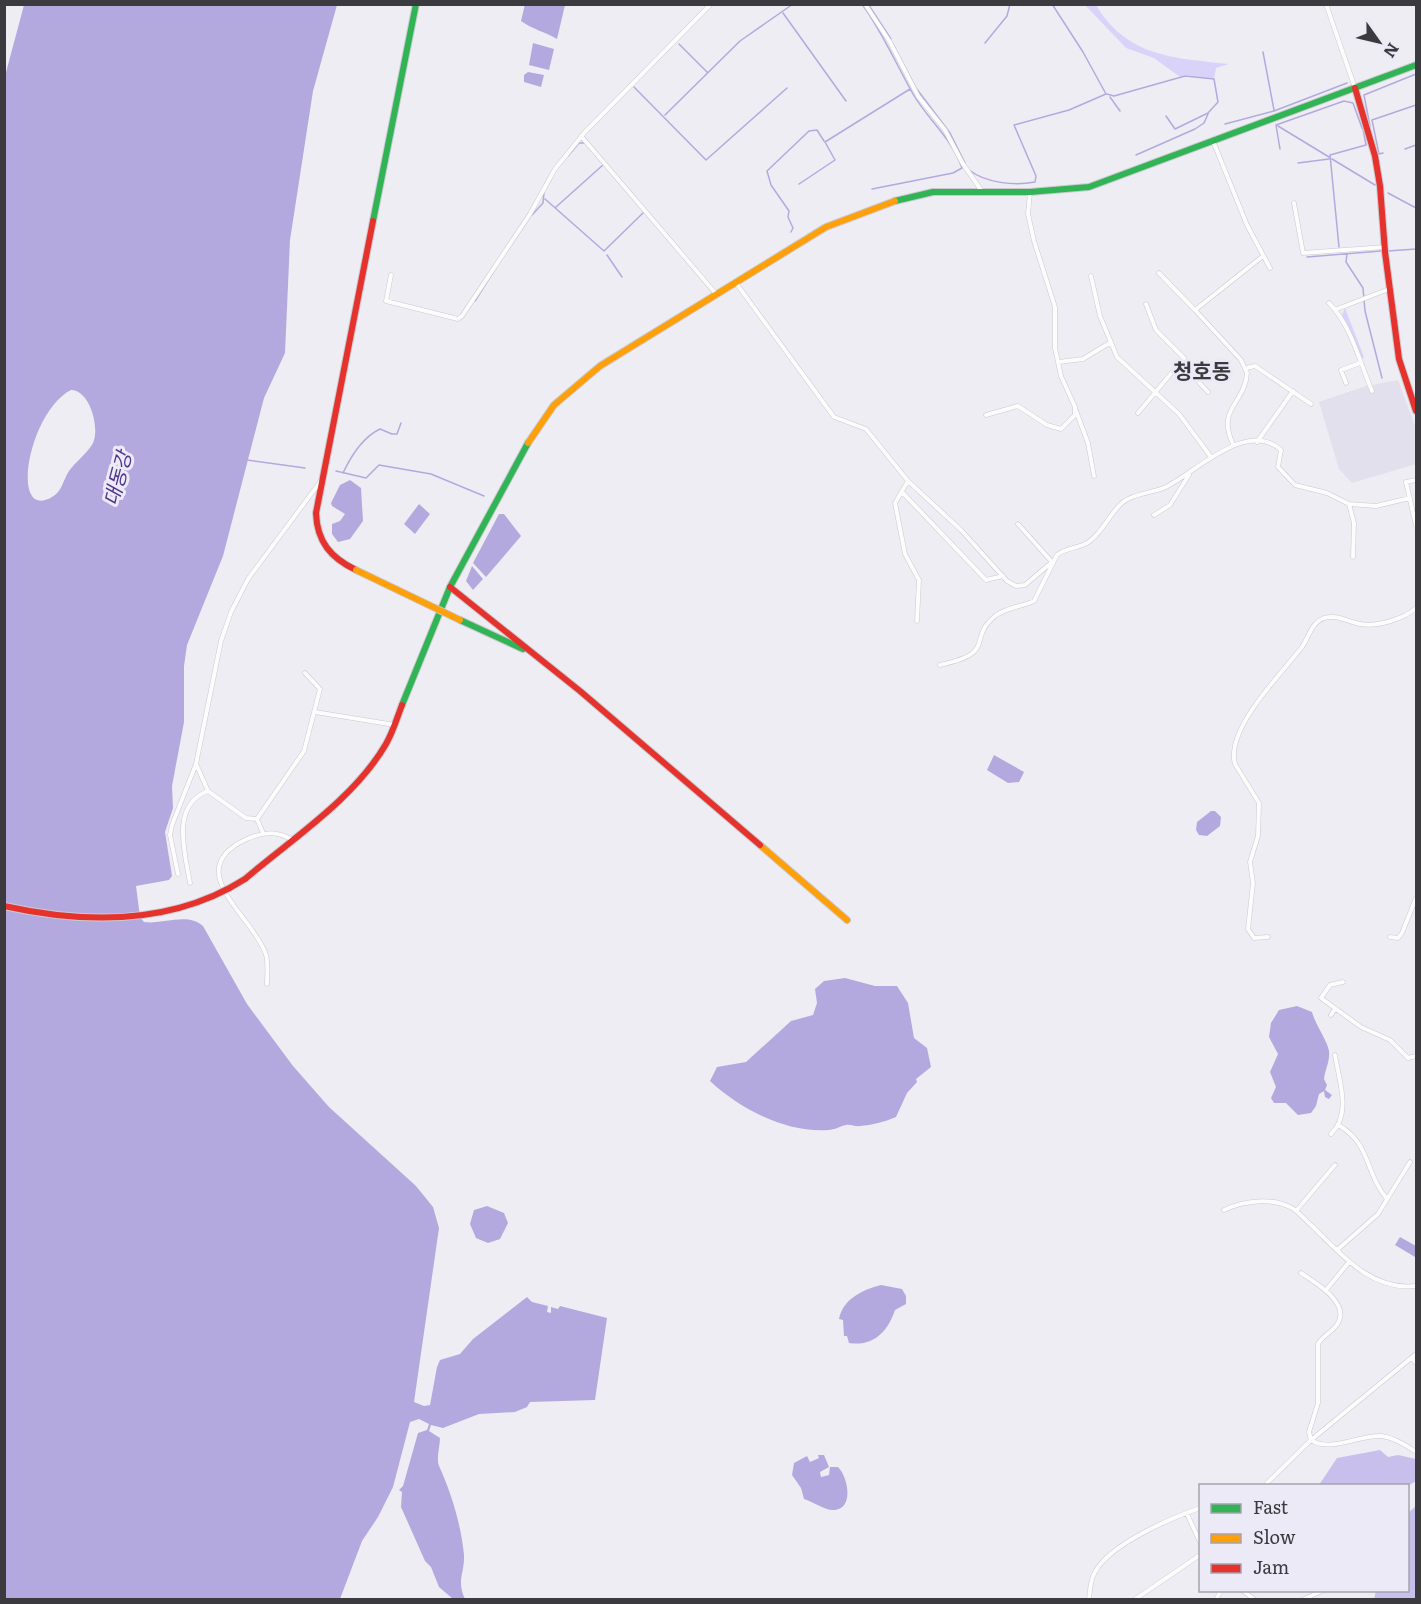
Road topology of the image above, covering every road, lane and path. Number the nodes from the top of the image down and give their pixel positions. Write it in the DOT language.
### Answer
graph roads {
  1 [pos="416,4"];
  2 [pos="711,4"];
  3 [pos="865,4"];
  4 [pos="1326,4"];
  5 [pos="1416,65"];
  6 [pos="1355,88"];
  7 [pos="581,136"];
  8 [pos="1213,140"];
  9 [pos="981,190"];
  10 [pos="1030,192"];
  11 [pos="1294,203"];
  12 [pos="1384,247"];
  13 [pos="1263,256"];
  14 [pos="1270,268"];
  15 [pos="1159,273"];
  16 [pos="391,275"];
  17 [pos="1091,276"];
  18 [pos="736,283"];
  19 [pos="1389,289"];
  20 [pos="717,295"];
  21 [pos="1329,303"];
  22 [pos="1146,304"];
  23 [pos="1337,309"];
  24 [pos="1195,310"];
  25 [pos="1110,342"];
  26 [pos="1059,362"];
  27 [pos="1181,363"];
  28 [pos="1360,363"];
  29 [pos="1246,368"];
  30 [pos="1346,383"];
  31 [pos="1155,391"];
  32 [pos="1293,391"];
  33 [pos="1372,391"];
  34 [pos="1208,392"];
  35 [pos="1311,404"];
  36 [pos="1075,407"];
  37 [pos="1416,411"];
  38 [pos="1138,413"];
  39 [pos="986,415"];
  40 [pos="1257,442"];
  41 [pos="1233,444"];
  42 [pos="1211,457"];
  43 [pos="1189,475"];
  44 [pos="1094,476"];
  45 [pos="323,478"];
  46 [pos="1416,480"];
  47 [pos="908,481"];
  48 [pos="902,492"];
  49 [pos="1410,498"];
  50 [pos="1349,504"];
  51 [pos="1154,515"];
  52 [pos="1018,524"];
  53 [pos="1416,526"];
  54 [pos="1353,557"];
  55 [pos="1052,562"];
  56 [pos="1003,576"];
  57 [pos="450,587"];
  58 [pos="1416,608"];
  59 [pos="917,621"];
  60 [pos="532,654"];
  61 [pos="940,665"];
  62 [pos="306,672"];
  63 [pos="315,712"];
  64 [pos="396,725"];
  65 [pos="196,765"];
  66 [pos="208,791"];
  67 [pos="257,819"];
  68 [pos="263,833"];
  69 [pos="291,839"];
  70 [pos="178,874"];
  71 [pos="190,883"];
  72 [pos="1416,898"];
  73 [pos="4,906"];
  74 [pos="847,920"];
  75 [pos="1268,937"];
  76 [pos="1390,937"];
  77 [pos="1343,982"];
  78 [pos="267,984"];
  79 [pos="1335,1010"];
  80 [pos="1331,1015"];
  81 [pos="1335,1055"];
  82 [pos="1416,1056"];
  83 [pos="1340,1126"];
  84 [pos="1331,1134"];
  85 [pos="1410,1162"];
  86 [pos="1335,1165"];
  87 [pos="1387,1199"];
  88 [pos="1224,1210"];
  89 [pos="1296,1211"];
  90 [pos="1337,1250"];
  91 [pos="1349,1262"];
  92 [pos="1301,1273"];
  93 [pos="1416,1286"];
  94 [pos="1326,1290"];
  95 [pos="1414,1356"];
  96 [pos="1416,1363"];
  97 [pos="1311,1440"];
  98 [pos="1416,1452"];
  99 [pos="1265,1484"];
  100 [pos="1199,1508"];
  101 [pos="1186,1514"];
  102 [pos="1199,1540"];
  103 [pos="1199,1556"];
  104 [pos="1319,1592"];
  105 [pos="1089,1599"];
  106 [pos="1134,1599"];
  107 [pos="1302,1599"];
  1 -- 45 [label="main road"];
  2 -- 7 [label="street"];
  3 -- 9 [label="street"];
  4 -- 6 [label="street"];
  5 -- 6 [label="main road"];
  6 -- 8 [label="main road"];
  6 -- 12 [label="main road"];
  7 -- 16 [label="street"];
  7 -- 20 [label="street"];
  8 -- 10 [label="main road"];
  8 -- 13 [label="street"];
  9 -- 10 [label="main road"];
  9 -- 18 [label="main road"];
  10 -- 26 [label="street"];
  11 -- 12 [label="street"];
  12 -- 19 [label="main road"];
  13 -- 14 [label="street"];
  13 -- 24 [label="street"];
  15 -- 24 [label="street"];
  17 -- 25 [label="street"];
  18 -- 20 [label="main road"];
  18 -- 47 [label="street"];
  19 -- 23 [label="street"];
  19 -- 37 [label="main road"];
  20 -- 57 [label="main road"];
  21 -- 23 [label="street"];
  22 -- 27 [label="street"];
  23 -- 28 [label="street"];
  24 -- 29 [label="street"];
  25 -- 26 [label="street"];
  25 -- 31 [label="street"];
  26 -- 36 [label="street"];
  27 -- 31 [label="street"];
  27 -- 34 [label="street"];
  28 -- 30 [label="street"];
  28 -- 33 [label="street"];
  29 -- 32 [label="street"];
  29 -- 41 [label="street"];
  31 -- 38 [label="street"];
  31 -- 42 [label="street"];
  32 -- 35 [label="street"];
  32 -- 40 [label="street"];
  36 -- 39 [label="street"];
  36 -- 44 [label="street"];
  40 -- 41 [label="street"];
  40 -- 50 [label="street"];
  41 -- 42 [label="street"];
  42 -- 43 [label="street"];
  43 -- 51 [label="street"];
  43 -- 55 [label="street"];
  45 -- 60 [label="main road, bridge"];
  45 -- 65 [label="street"];
  46 -- 49 [label="street"];
  47 -- 48 [label="street"];
  47 -- 56 [label="street"];
  48 -- 56 [label="street"];
  48 -- 59 [label="street"];
  49 -- 50 [label="street"];
  49 -- 53 [label="street"];
  50 -- 54 [label="street"];
  52 -- 55 [label="street"];
  55 -- 56 [label="street"];
  55 -- 61 [label="street"];
  57 -- 60 [label="main road"];
  57 -- 64 [label="main road"];
  58 -- 75 [label="street"];
  60 -- 74 [label="main road"];
  62 -- 63 [label="street"];
  63 -- 64 [label="street"];
  63 -- 67 [label="street"];
  64 -- 69 [label="main road"];
  65 -- 66 [label="street"];
  65 -- 70 [label="street"];
  66 -- 67 [label="street"];
  66 -- 71 [label="street"];
  67 -- 68 [label="street"];
  68 -- 69 [label="street"];
  68 -- 78 [label="street"];
  69 -- 73 [label="main road, bridge"];
  72 -- 76 [label="street"];
  77 -- 79 [label="street"];
  79 -- 80 [label="street"];
  79 -- 82 [label="street"];
  81 -- 83 [label="street"];
  83 -- 84 [label="street"];
  83 -- 87 [label="street"];
  85 -- 87 [label="street"];
  86 -- 89 [label="street"];
  87 -- 90 [label="street"];
  88 -- 89 [label="street"];
  89 -- 90 [label="street"];
  90 -- 91 [label="street"];
  91 -- 93 [label="street"];
  91 -- 94 [label="street"];
  92 -- 94 [label="street"];
  94 -- 97 [label="street"];
  95 -- 96 [label="street"];
  95 -- 97 [label="street"];
  97 -- 98 [label="street"];
  97 -- 99 [label="street"];
  100 -- 101 [label="street"];
  101 -- 102 [label="street"];
  101 -- 105 [label="street"];
  103 -- 106 [label="street"];
  104 -- 107 [label="street"];
}
